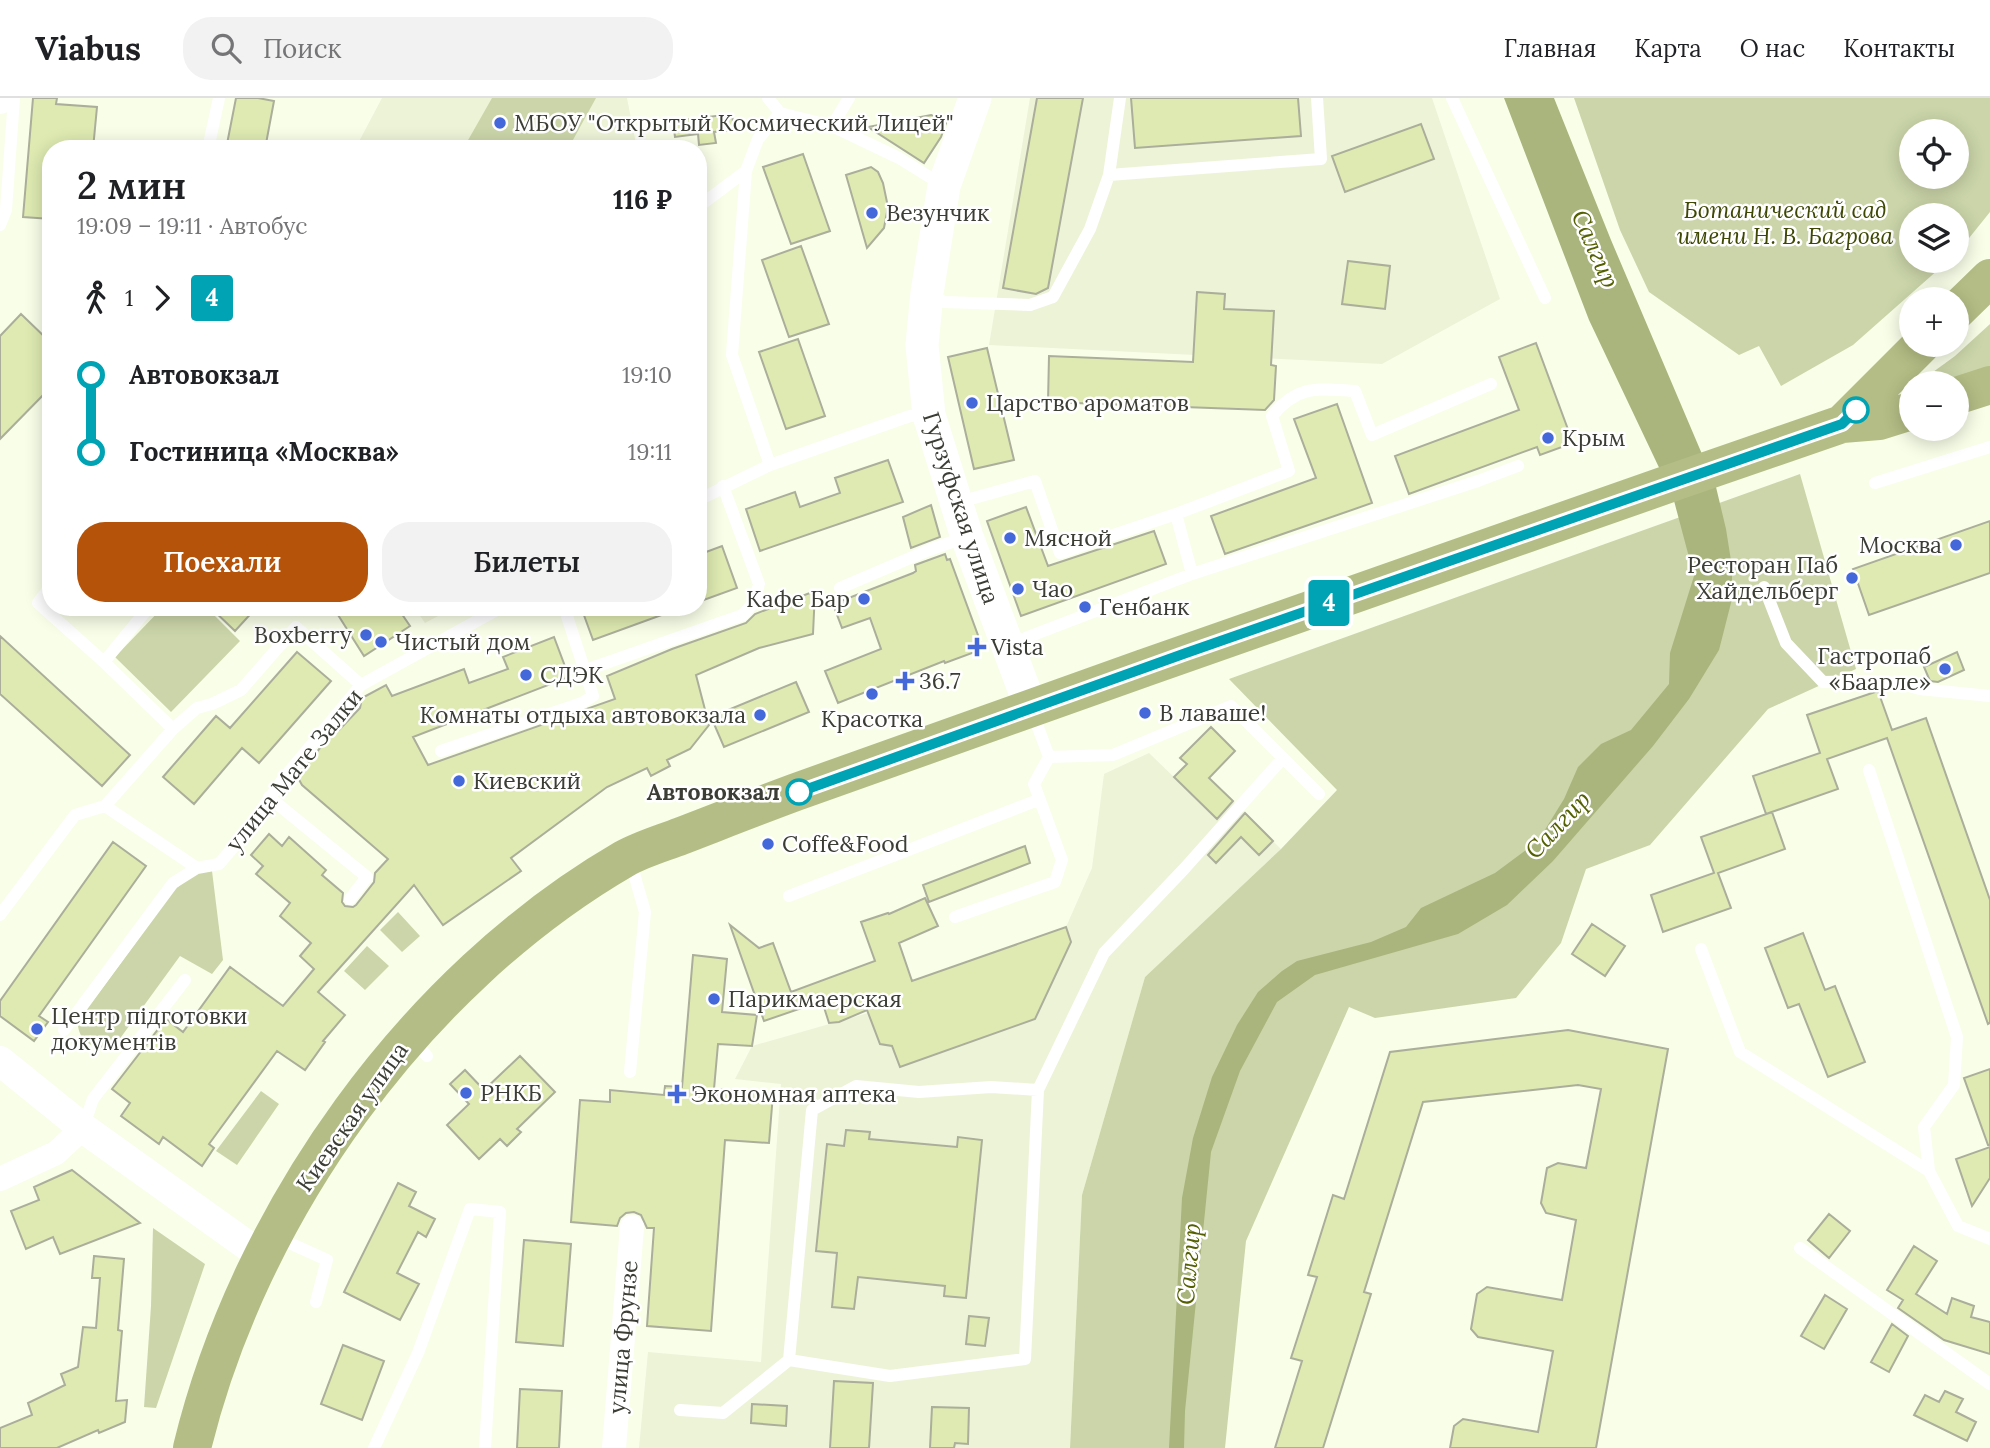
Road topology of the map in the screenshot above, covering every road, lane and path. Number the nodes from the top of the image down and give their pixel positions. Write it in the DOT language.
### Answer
graph roads {
  1 [pos="15,98"];
  2 [pos="219,98"];
  3 [pos="768,98"];
  4 [pos="849,98"];
  5 [pos="975,98"];
  6 [pos="1120,98"];
  7 [pos="1317,98"];
  8 [pos="1452,98"];
  9 [pos="780,113"];
  10 [pos="832,126"];
  11 [pos="210,140"];
  12 [pos="746,171"];
  13 [pos="1109,175"];
  14 [pos="944,186"];
  15 [pos="707,200"];
  16 [pos="0,225"];
  17 [pos="1990,278"];
  18 [pos="927,293"];
  19 [pos="1545,298"];
  20 [pos="1969,298"];
  21 [pos="1909,357"];
  22 [pos="1491,384"];
  23 [pos="1990,385"];
  24 [pos="1969,392"];
  25 [pos="929,415"];
  26 [pos="1899,415"];
  27 [pos="1842,424"];
  28 [pos="1990,447"];
  29 [pos="771,465"];
  30 [pos="1518,466"];
  31 [pos="1875,483"];
  32 [pos="723,486"];
  33 [pos="707,495"];
  34 [pos="956,503"];
  35 [pos="1176,514"];
  36 [pos="967,537"];
  37 [pos="1192,575"];
  38 [pos="1764,587"];
  39 [pos="840,588"];
  40 [pos="53,616"];
  41 [pos="142,616"];
  42 [pos="486,616"];
  43 [pos="567,616"];
  44 [pos="1006,645"];
  45 [pos="104,662"];
  46 [pos="586,670"];
  47 [pos="361,685"];
  48 [pos="1990,696"];
  49 [pos="1031,708"];
  50 [pos="173,729"];
  51 [pos="441,751"];
  52 [pos="1049,757"];
  53 [pos="1283,758"];
  54 [pos="1869,771"];
  55 [pos="1319,794"];
  56 [pos="269,797"];
  57 [pos="1038,800"];
  58 [pos="105,806"];
  59 [pos="629,857"];
  60 [pos="197,868"];
  61 [pos="789,896"];
  62 [pos="350,899"];
  63 [pos="0,915"];
  64 [pos="955,917"];
  65 [pos="1701,949"];
  66 [pos="185,980"];
  67 [pos="64,1030"];
  68 [pos="0,1061"];
  69 [pos="630,1072"];
  70 [pos="1038,1090"];
  71 [pos="83,1128"];
  72 [pos="1929,1171"];
  73 [pos="0,1179"];
  74 [pos="632,1227"];
  75 [pos="1990,1239"];
  76 [pos="268,1246"];
  77 [pos="1800,1248"];
  78 [pos="316,1302"];
  79 [pos="789,1360"];
  80 [pos="1990,1384"];
  81 [pos="680,1410"];
  82 [pos="192,1448"];
  83 [pos="374,1448"];
  84 [pos="485,1448"];
  85 [pos="614,1448"];
  1 -- 16 [label="lane"];
  2 -- 11 [label="lane"];
  3 -- 9 [label="lane"];
  4 -- 10 [label="lane"];
  5 -- 14 [label="main road, Гурзуфская улица"];
  6 -- 13 [label="lane"];
  7 -- 13 [label="lane"];
  8 -- 19 [label="lane"];
  9 -- 10 [label="lane"];
  9 -- 12 [label="lane"];
  10 -- 14 [label="lane"];
  12 -- 15 [label="lane"];
  12 -- 29 [label="lane"];
  13 -- 18 [label="lane"];
  14 -- 18 [label="main road, Гурзуфская улица"];
  17 -- 20 [label="main road"];
  18 -- 25 [label="main road, Гурзуфская улица"];
  21 -- 27 [label="main road, Киевская улица"];
  22 -- 35 [label="lane"];
  23 -- 24 [label="main road"];
  25 -- 29 [label="lane"];
  25 -- 34 [label="main road, Гурзуфская улица"];
  26 -- 27 [label="main road, Киевская улица"];
  27 -- 49 [label="main road, Киевская улица"];
  28 -- 31 [label="lane"];
  29 -- 32 [label="lane"];
  30 -- 37 [label="lane"];
  32 -- 33 [label="lane"];
  32 -- 46 [label="lane"];
  34 -- 35 [label="lane"];
  34 -- 36 [label="main road, Гурзуфская улица"];
  35 -- 37 [label="lane"];
  36 -- 39 [label="lane"];
  36 -- 44 [label="main road, Гурзуфская улица"];
  37 -- 44 [label="lane"];
  38 -- 48 [label="lane"];
  40 -- 45 [label="lane"];
  41 -- 45 [label="lane"];
  42 -- 47 [label="lane, улица Мате Залки"];
  43 -- 46 [label="lane"];
  44 -- 49 [label="main road, Гурзуфская улица"];
  45 -- 50 [label="lane"];
  46 -- 51 [label="lane"];
  47 -- 50 [label="lane"];
  47 -- 56 [label="lane, улица Мате Залки"];
  49 -- 52 [label="lane"];
  49 -- 59 [label="main road, Киевская улица"];
  50 -- 58 [label="lane"];
  52 -- 53 [label="lane"];
  52 -- 57 [label="lane"];
  53 -- 55 [label="lane"];
  53 -- 70 [label="lane"];
  54 -- 72 [label="lane"];
  56 -- 60 [label="lane, улица Мате Залки"];
  56 -- 62 [label="lane"];
  57 -- 61 [label="lane"];
  57 -- 64 [label="lane"];
  58 -- 60 [label="lane"];
  58 -- 63 [label="lane"];
  59 -- 69 [label="lane"];
  59 -- 76 [label="main road, Киевская улица"];
  60 -- 67 [label="lane, улица Мате Залки"];
  65 -- 72 [label="lane"];
  66 -- 71 [label="lane"];
  68 -- 71 [label="street"];
  70 -- 79 [label="lane"];
  70 -- 79 [label="lane"];
  71 -- 73 [label="street"];
  71 -- 76 [label="street"];
  72 -- 75 [label="lane"];
  74 -- 85 [label="street, улица Фрунзе"];
  76 -- 78 [label="lane"];
  76 -- 82 [label="main road, Киевская улица"];
  77 -- 80 [label="lane"];
  79 -- 81 [label="lane"];
  83 -- 84 [label="lane"];
}
